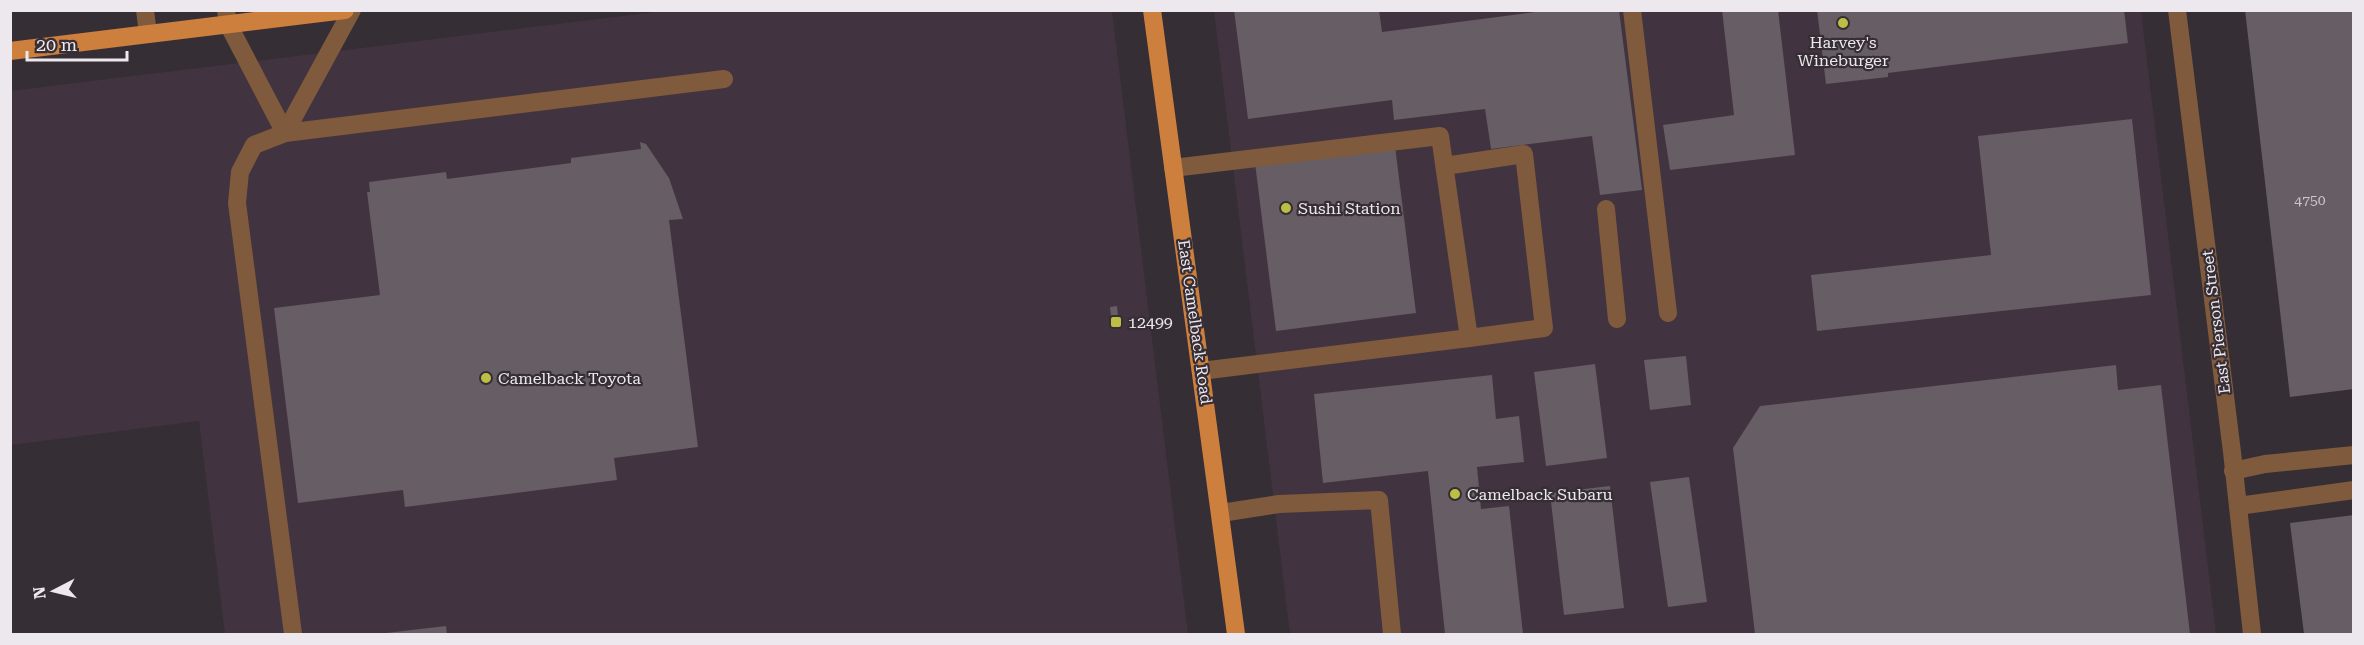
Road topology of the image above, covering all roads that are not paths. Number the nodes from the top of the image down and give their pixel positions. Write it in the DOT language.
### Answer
graph roads {
  1 [pos="145,10"];
  2 [pos="345,10"];
  3 [pos="352,10"];
  4 [pos="1152,10"];
  5 [pos="1632,10"];
  6 [pos="2177,10"];
  7 [pos="318,12"];
  8 [pos="227,17"];
  9 [pos="148,34"];
  10 [pos="10,51"];
  11 [pos="724,79"];
  12 [pos="285,133"];
  13 [pos="1445,166"];
  14 [pos="1173,168"];
  15 [pos="1606,209"];
  16 [pos="1668,313"];
  17 [pos="1617,320"];
  18 [pos="1469,338"];
  19 [pos="1201,371"];
  20 [pos="2354,455"];
  21 [pos="2233,471"];
  22 [pos="2354,490"];
  23 [pos="2238,506"];
  24 [pos="1221,513"];
  25 [pos="292,634"];
  26 [pos="1236,634"];
  27 [pos="1392,634"];
  28 [pos="2252,634"];
  1 -- 9 [label="street"];
  2 -- 7 [label="main road"];
  3 -- 12 [label="street"];
  4 -- 14 [label="main road, East Camelback Road"];
  5 -- 16 [label="street"];
  6 -- 21 [label="street, East Pierson Street"];
  7 -- 8 [label="main road"];
  8 -- 9 [label="main road"];
  8 -- 12 [label="street"];
  9 -- 10 [label="main road"];
  11 -- 12 [label="street"];
  12 -- 25 [label="street"];
  13 -- 14 [label="street"];
  13 -- 18 [label="street"];
  13 -- 18 [label="street"];
  14 -- 19 [label="main road, East Camelback Road"];
  15 -- 17 [label="street"];
  18 -- 19 [label="street"];
  19 -- 24 [label="main road, East Camelback Road"];
  20 -- 21 [label="street"];
  21 -- 23 [label="street, East Pierson Street"];
  22 -- 23 [label="street"];
  23 -- 28 [label="street, East Pierson Street"];
  24 -- 26 [label="main road, East Camelback Road"];
  24 -- 27 [label="street"];
}
